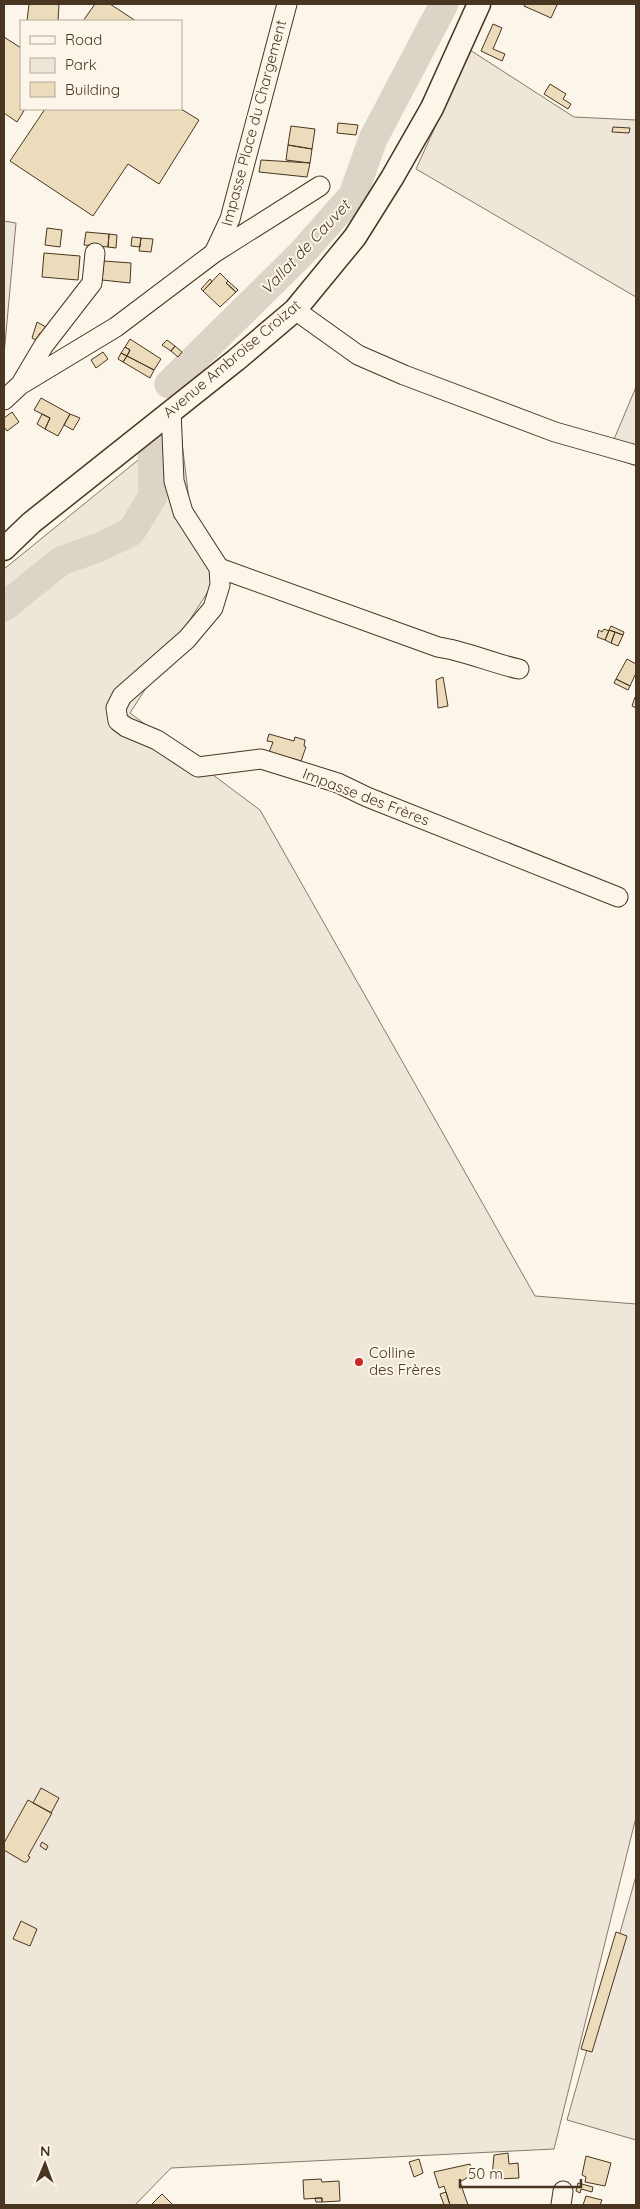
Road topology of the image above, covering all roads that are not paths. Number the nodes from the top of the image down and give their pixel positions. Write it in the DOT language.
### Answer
graph roads {
  1 [pos="287,4"];
  2 [pos="479,4"];
  3 [pos="320,186"];
  4 [pos="95,253"];
  5 [pos="214,253"];
  6 [pos="295,310"];
  7 [pos="20,385"];
  8 [pos="4,400"];
  9 [pos="171,411"];
  10 [pos="636,455"];
  11 [pos="32,523"];
  12 [pos="4,541"];
  13 [pos="4,549"];
  14 [pos="219,568"];
  15 [pos="519,669"];
  16 [pos="618,897"];
  1 -- 5 [label="street, Impasse Place du Chargement"];
  2 -- 6 [label="main road, Avenue Ambroise Croizat"];
  3 -- 5 [label="street"];
  4 -- 7 [label="street"];
  5 -- 7 [label="street, Impasse Place du Chargement"];
  6 -- 9 [label="main road, Avenue Ambroise Croizat"];
  6 -- 10 [label="street"];
  7 -- 8 [label="street, Impasse Place du Chargement"];
  9 -- 11 [label="main road, Avenue Ambroise Croizat"];
  9 -- 14 [label="street"];
  11 -- 12 [label="main road, Avenue Ambroise Croizat"];
  11 -- 13 [label="main road, Avenue Ambroise Croizat"];
  14 -- 15 [label="street"];
  14 -- 16 [label="street, Impasse des Frères"];
}
